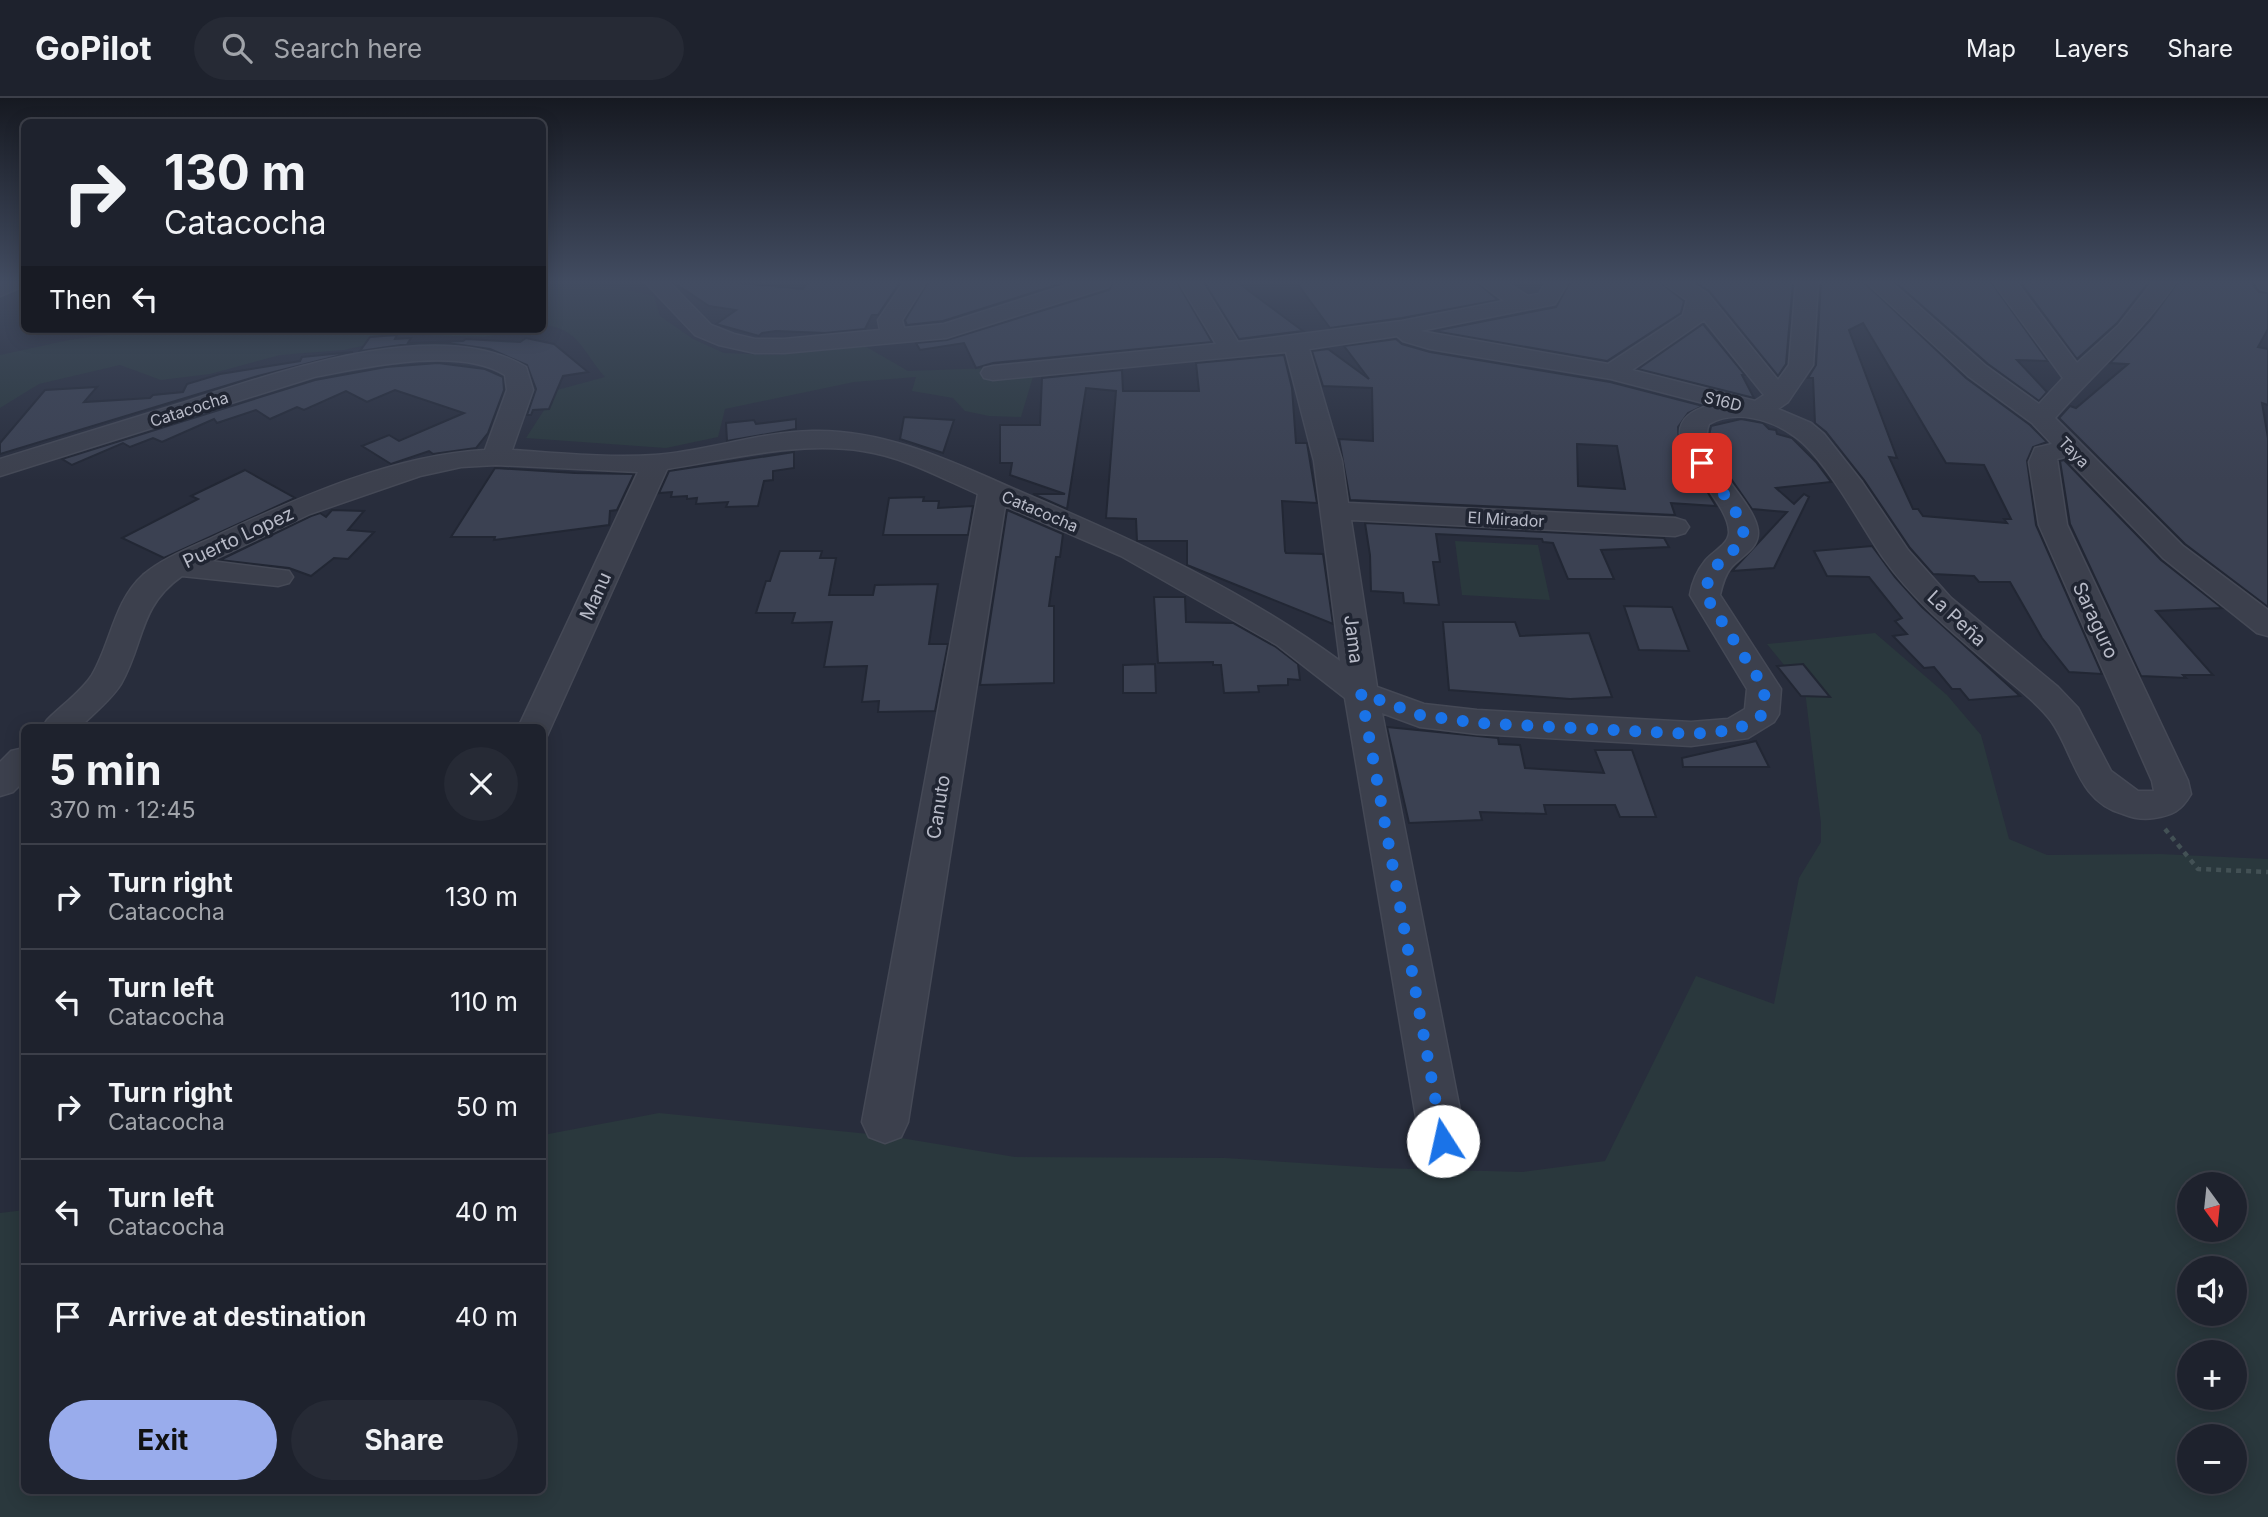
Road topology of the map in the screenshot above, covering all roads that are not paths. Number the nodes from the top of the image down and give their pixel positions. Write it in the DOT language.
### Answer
graph roads {
  1 [pos="1230,348"];
  2 [pos="1262,348"];
  3 [pos="1297,348"];
  4 [pos="1468,348"];
  5 [pos="1648,348"];
  6 [pos="1732,348"];
  7 [pos="1802,348"];
  8 [pos="1951,348"];
  9 [pos="2054,348"];
  10 [pos="2108,348"];
  11 [pos="1232,352"];
  12 [pos="1612,372"];
  13 [pos="993,373"];
  14 [pos="2076,378"];
  15 [pos="1769,404"];
  16 [pos="2041,418"];
  17 [pos="2070,448"];
  18 [pos="496,457"];
  19 [pos="656,463"];
  20 [pos="0,468"];
  21 [pos="993,491"];
  22 [pos="1337,510"];
  23 [pos="1675,527"];
  24 [pos="176,566"];
  25 [pos="278,577"];
  26 [pos="2268,626"];
  27 [pos="1361,693"];
  28 [pos="63,724"];
  29 [pos="537,724"];
  30 [pos="21,763"];
  31 [pos="0,783"];
  32 [pos="2155,805"];
  33 [pos="885,1122"];
  34 [pos="1443,1141"];
  1 -- 11 [label="street"];
  2 -- 11 [label="street"];
  3 -- 22 [label="street, Jama"];
  4 -- 12 [label="street, S16D"];
  5 -- 12 [label="street"];
  6 -- 15 [label="street, La Peña"];
  7 -- 15 [label="street"];
  8 -- 16 [label="street, Taya"];
  9 -- 14 [label="street"];
  10 -- 14 [label="street"];
  11 -- 13 [label="street"];
  12 -- 15 [label="street, S16D"];
  14 -- 16 [label="street"];
  15 -- 27 [label="street, Catacocha"];
  15 -- 32 [label="street, La Peña"];
  16 -- 17 [label="street, Taya"];
  17 -- 26 [label="street, Taya"];
  17 -- 32 [label="street, Saraguro"];
  18 -- 19 [label="street, Catacocha"];
  18 -- 20 [label="street, Catacocha"];
  18 -- 24 [label="street, Puerto Lopez"];
  19 -- 21 [label="street, Catacocha"];
  19 -- 29 [label="street, Manu"];
  21 -- 27 [label="street, Catacocha"];
  21 -- 33 [label="street, Canuto"];
  22 -- 23 [label="street, El Mirador"];
  22 -- 27 [label="street, Jama"];
  24 -- 25 [label="street"];
  24 -- 28 [label="street, Puerto Lopez"];
  27 -- 34 [label="street, Jama"];
  30 -- 31 [label="street"];
}
